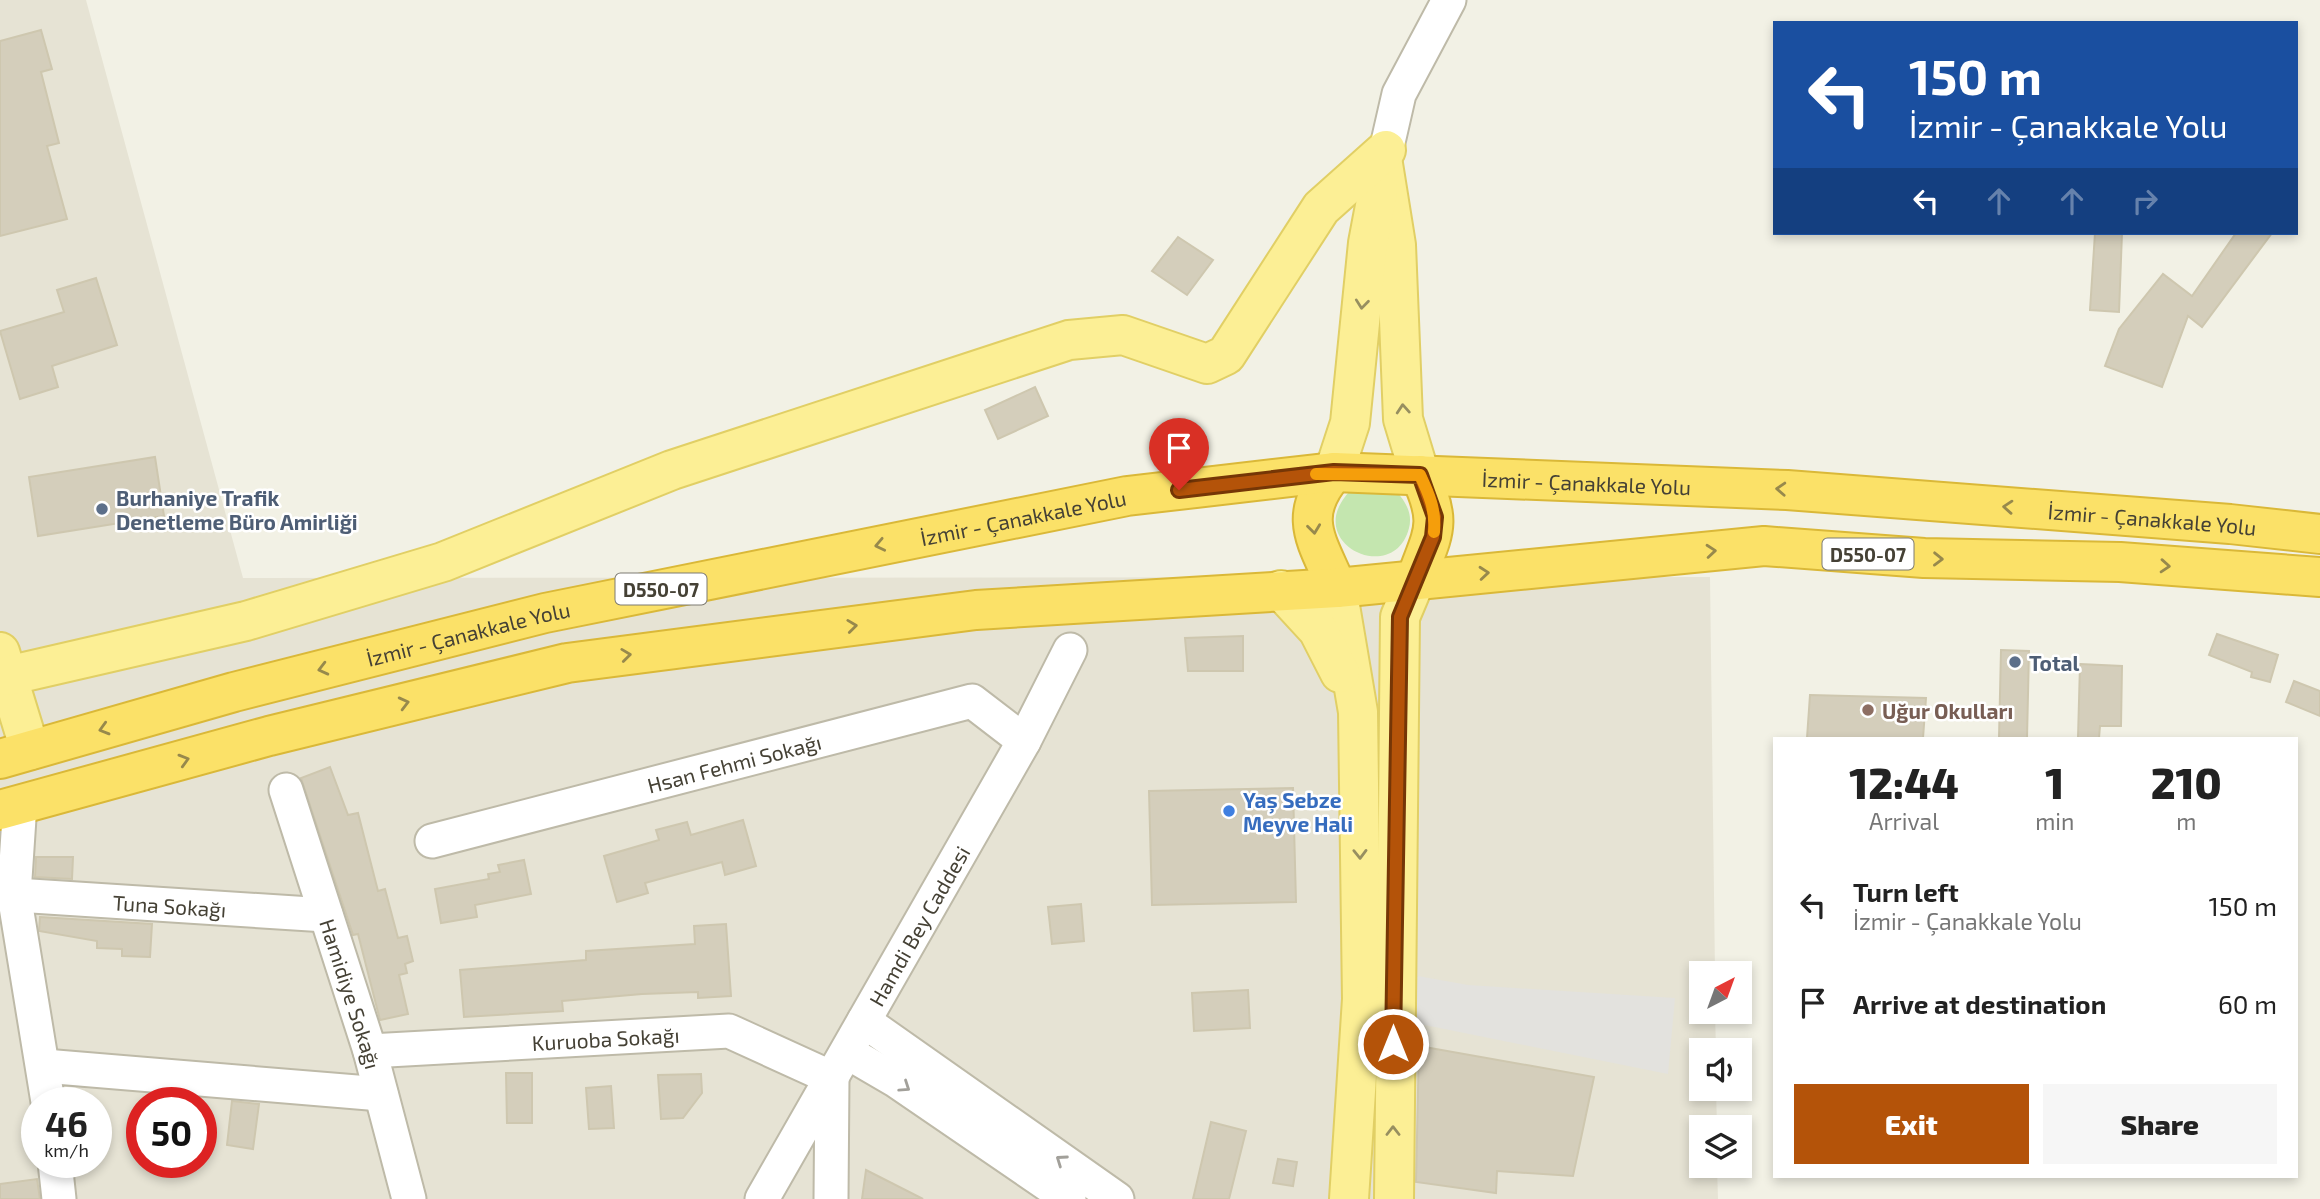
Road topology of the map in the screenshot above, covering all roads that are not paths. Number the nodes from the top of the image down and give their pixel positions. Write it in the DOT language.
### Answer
graph roads {
  1 [pos="1449,0"];
  2 [pos="1384,157"];
  3 [pos="1314,217"];
  4 [pos="1368,243"];
  5 [pos="1334,472"];
  6 [pos="1420,475"];
  7 [pos="2320,534"];
  8 [pos="2320,577"];
  9 [pos="1416,579"];
  10 [pos="1337,588"];
  11 [pos="1281,590"];
  12 [pos="1070,650"];
  13 [pos="4,664"];
  14 [pos="1358,712"];
  15 [pos="1024,741"];
  16 [pos="15,755"];
  17 [pos="286,790"];
  18 [pos="10,807"];
  19 [pos="432,841"];
  20 [pos="7,894"];
  21 [pos="326,915"];
  22 [pos="864,1021"];
  23 [pos="370,1051"];
  24 [pos="839,1065"];
  25 [pos="44,1066"];
  26 [pos="46,1087"];
  27 [pos="381,1094"];
  28 [pos="57,1178"];
  29 [pos="59,1199"];
  30 [pos="409,1199"];
  31 [pos="762,1199"];
  32 [pos="831,1199"];
  33 [pos="1069,1199"];
  34 [pos="1117,1199"];
  35 [pos="1349,1199"];
  36 [pos="1394,1199"];
  1 -- 2 [label="street"];
  2 -- 3 [label="main road"];
  2 -- 4 [label="main road"];
  6 -- 2 [label="main road, one-way"];
  3 -- 4 [label="main road"];
  3 -- 13 [label="main road"];
  4 -- 5 [label="main road, one-way"];
  5 -- 6 [label="highway, İzmir - Çanakkale Yolu"];
  5 -- 10 [label="highway, one-way"];
  5 -- 16 [label="highway, İzmir - Çanakkale Yolu / D550-07, one-way"];
  7 -- 6 [label="highway, İzmir - Çanakkale Yolu, one-way"];
  6 -- 9 [label="highway"];
  9 -- 8 [label="highway, D550-07, one-way"];
  9 -- 10 [label="highway"];
  36 -- 9 [label="main road, one-way"];
  10 -- 11 [label="highway"];
  10 -- 14 [label="main road"];
  11 -- 14 [label="main road"];
  18 -- 11 [label="highway, one-way"];
  12 -- 15 [label="street, Hamdi Bey Caddesi"];
  13 -- 16 [label="main road"];
  14 -- 35 [label="main road, one-way"];
  15 -- 19 [label="street, Hsan Fehmi Sokağı"];
  15 -- 22 [label="street, Hamdi Bey Caddesi"];
  17 -- 21 [label="street, Hamidiye Sokağı"];
  18 -- 20 [label="street"];
  20 -- 21 [label="street, Tuna Sokağı"];
  20 -- 25 [label="street"];
  21 -- 23 [label="street, Hamidiye Sokağı"];
  22 -- 24 [label="street, Hamdi Bey Caddesi"];
  34 -- 22 [label="street, one-way"];
  23 -- 24 [label="street, Kuruoba Sokağı"];
  23 -- 27 [label="street, Hamidiye Sokağı"];
  24 -- 31 [label="street, Hamdi Bey Caddesi"];
  24 -- 32 [label="street"];
  24 -- 33 [label="street, Kuruoba Sokağı, one-way"];
  25 -- 26 [label="street"];
  25 -- 27 [label="street"];
  27 -- 30 [label="street, Hamidiye Sokağı"];
  28 -- 29 [label="street"];
}
